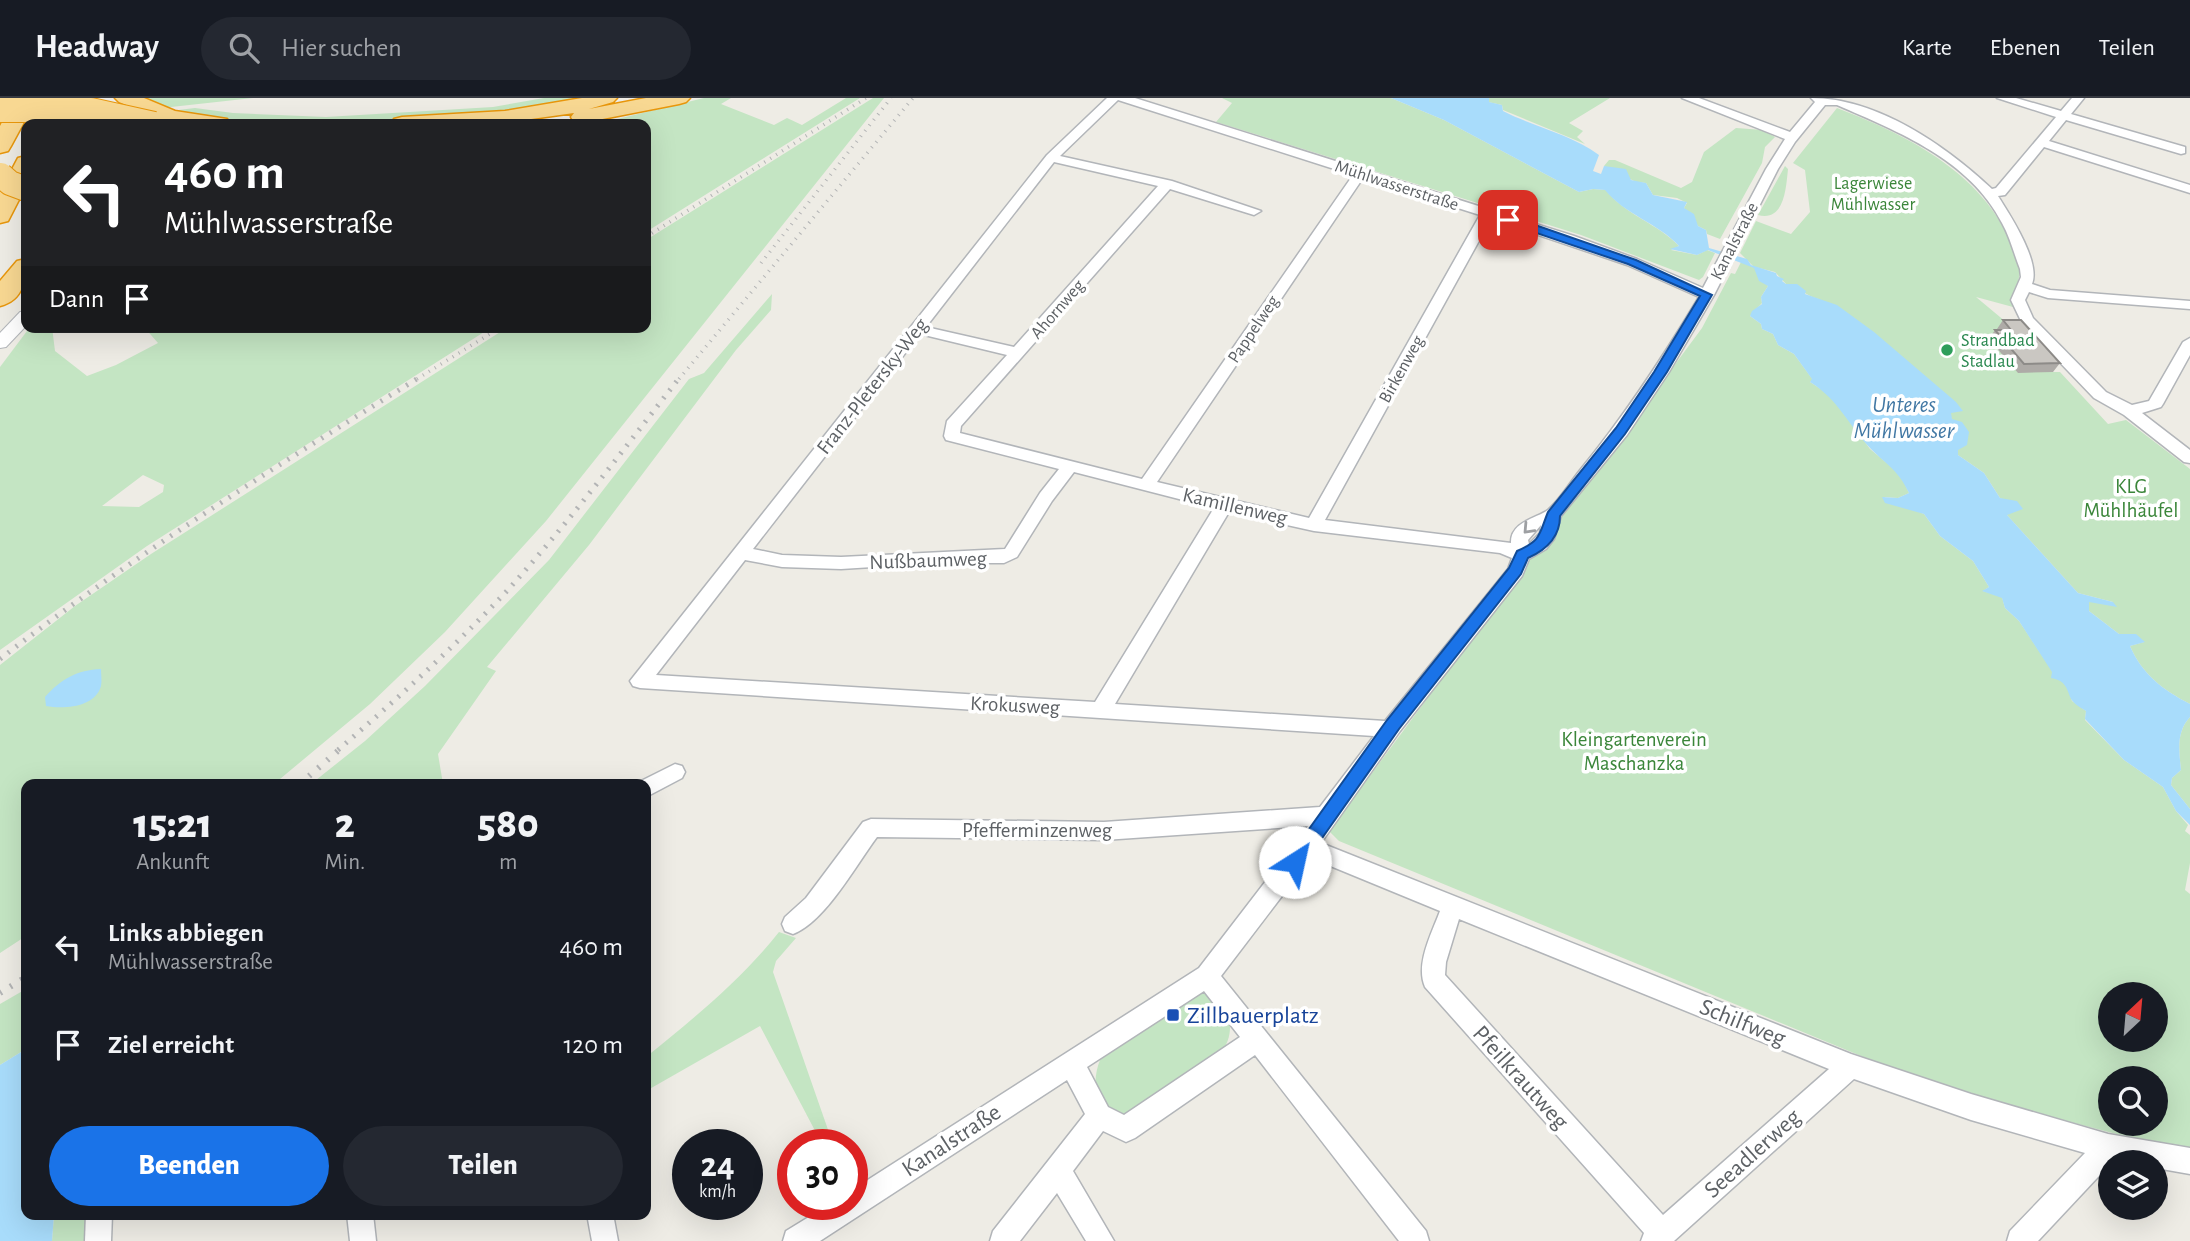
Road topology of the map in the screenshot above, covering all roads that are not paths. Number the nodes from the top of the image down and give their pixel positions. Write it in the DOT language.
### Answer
graph roads {
  1 [pos="26,98"];
  2 [pos="37,98"];
  3 [pos="57,98"];
  4 [pos="79,98"];
  5 [pos="124,98"];
  6 [pos="606,98"];
  7 [pos="662,98"];
  8 [pos="679,98"];
  9 [pos="1114,98"];
  10 [pos="1123,98"];
  11 [pos="1688,98"];
  12 [pos="2003,98"];
  13 [pos="2078,98"];
  14 [pos="1826,99"];
  15 [pos="641,106"];
  16 [pos="5,107"];
  17 [pos="2063,116"];
  18 [pos="47,119"];
  19 [pos="109,119"];
  20 [pos="155,119"];
  21 [pos="160,119"];
  22 [pos="464,119"];
  23 [pos="564,119"];
  24 [pos="1792,137"];
  25 [pos="2040,142"];
  26 [pos="2181,150"];
  27 [pos="1,158"];
  28 [pos="1051,158"];
  29 [pos="21,173"];
  30 [pos="1360,173"];
  31 [pos="1167,184"];
  32 [pos="21,187"];
  33 [pos="2190,188"];
  34 [pos="1989,193"];
  35 [pos="1254,211"];
  36 [pos="1488,213"];
  37 [pos="0,216"];
  38 [pos="21,272"];
  39 [pos="2024,286"];
  40 [pos="1707,295"];
  41 [pos="0,298"];
  42 [pos="2190,305"];
  43 [pos="21,321"];
  44 [pos="916,329"];
  45 [pos="2190,342"];
  46 [pos="0,343"];
  47 [pos="1020,353"];
  48 [pos="2130,411"];
  49 [pos="952,436"];
  50 [pos="2190,458"];
  51 [pos="1070,466"];
  52 [pos="1147,484"];
  53 [pos="1224,505"];
  54 [pos="1314,524"];
  55 [pos="740,553"];
  56 [pos="1522,555"];
  57 [pos="639,681"];
  58 [pos="1101,710"];
  59 [pos="1390,729"];
  60 [pos="675,772"];
  61 [pos="651,785"];
  62 [pos="1326,816"];
  63 [pos="1307,847"];
  64 [pos="1453,904"];
  65 [pos="793,924"];
  66 [pos="1207,976"];
  67 [pos="1258,1039"];
  68 [pos="1071,1063"];
  69 [pos="1851,1066"];
  70 [pos="1099,1116"];
  71 [pos="2108,1147"];
  72 [pos="2190,1161"];
  73 [pos="1057,1169"];
  74 [pos="99,1220"];
  75 [pos="361,1220"];
  76 [pos="601,1220"];
  77 [pos="1658,1237"];
  78 [pos="808,1238"];
  79 [pos="98,1241"];
  80 [pos="363,1241"];
  81 [pos="605,1241"];
  82 [pos="1003,1241"];
  83 [pos="1101,1241"];
  84 [pos="1416,1241"];
  85 [pos="2020,1241"];
  1 -- 16 [label="highway"];
  2 -- 16 [label="highway"];
  3 -- 18 [label="highway"];
  4 -- 16 [label="highway, bridge"];
  5 -- 19 [label="street"];
  5 -- 21 [label="highway"];
  6 -- 22 [label="highway"];
  7 -- 15 [label="highway"];
  8 -- 15 [label="highway"];
  9 -- 28 [label="street, Franz-Pletersky-Weg"];
  10 -- 30 [label="street, Mühlwasserstraße"];
  11 -- 24 [label="street"];
  12 -- 17 [label="street"];
  13 -- 17 [label="street"];
  14 -- 24 [label="street, Kanalstraße"];
  14 -- 34 [label="street"];
  15 -- 23 [label="highway"];
  16 -- 20 [label="highway, bridge"];
  16 -- 27 [label="highway"];
  17 -- 25 [label="street"];
  17 -- 26 [label="street"];
  24 -- 40 [label="street, Kanalstraße"];
  25 -- 33 [label="street"];
  25 -- 34 [label="street"];
  27 -- 32 [label="highway, bridge"];
  28 -- 31 [label="street"];
  28 -- 44 [label="street, Franz-Pletersky-Weg"];
  29 -- 37 [label="highway"];
  30 -- 36 [label="street, Mühlwasserstraße"];
  30 -- 52 [label="street, Pappelweg"];
  31 -- 35 [label="street"];
  31 -- 47 [label="street, Ahornweg"];
  34 -- 39 [label="street"];
  36 -- 40 [label="street, Mühlwasserstraße"];
  36 -- 54 [label="street, Birkenweg"];
  38 -- 41 [label="highway"];
  39 -- 42 [label="street"];
  39 -- 48 [label="street"];
  40 -- 56 [label="street, Kanalstraße"];
  43 -- 46 [label="street"];
  44 -- 47 [label="street"];
  44 -- 55 [label="street, Franz-Pletersky-Weg"];
  45 -- 48 [label="street"];
  47 -- 49 [label="street, Ahornweg"];
  48 -- 50 [label="street"];
  49 -- 51 [label="street, Kamillenweg"];
  51 -- 52 [label="street, Kamillenweg"];
  51 -- 55 [label="street, Nußbaumweg"];
  52 -- 53 [label="street, Kamillenweg"];
  53 -- 54 [label="street, Kamillenweg"];
  53 -- 58 [label="street"];
  54 -- 56 [label="street, Kamillenweg"];
  55 -- 57 [label="street, Franz-Pletersky-Weg"];
  56 -- 59 [label="street, Kanalstraße"];
  57 -- 58 [label="street, Krokusweg"];
  58 -- 59 [label="street, Krokusweg"];
  59 -- 62 [label="street, Kanalstraße"];
  60 -- 61 [label="street"];
  62 -- 63 [label="street, Kanalstraße"];
  62 -- 65 [label="street, Pfefferminzenweg"];
  63 -- 64 [label="street, Schilfweg"];
  63 -- 66 [label="street, Kanalstraße"];
  64 -- 69 [label="street, Schilfweg"];
  64 -- 77 [label="street, Pfeilkrautweg"];
  66 -- 67 [label="street"];
  66 -- 68 [label="street"];
  67 -- 70 [label="street"];
  67 -- 84 [label="street"];
  68 -- 70 [label="street"];
  68 -- 78 [label="street, Kanalstraße"];
  69 -- 71 [label="street, Schilfweg"];
  69 -- 77 [label="street, Seeadlerweg"];
  70 -- 73 [label="street"];
  71 -- 72 [label="street, Schilfweg"];
  71 -- 85 [label="street"];
  73 -- 82 [label="street"];
  73 -- 83 [label="street"];
  74 -- 79 [label="street"];
  75 -- 80 [label="street"];
  76 -- 81 [label="street"];
}
